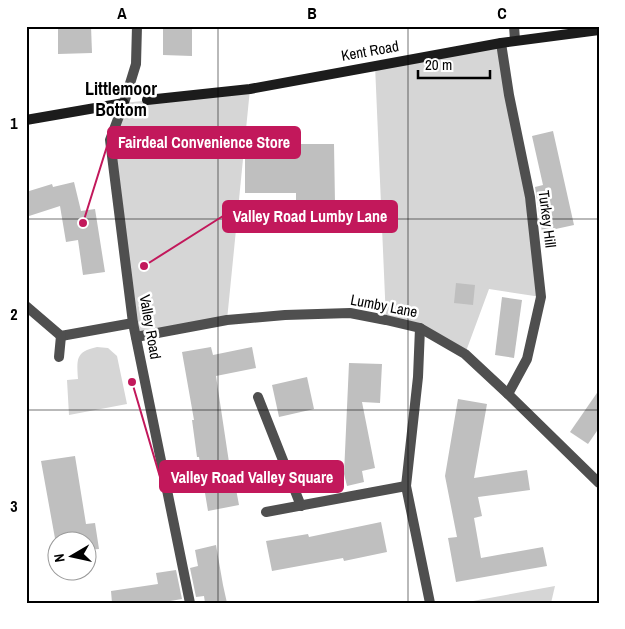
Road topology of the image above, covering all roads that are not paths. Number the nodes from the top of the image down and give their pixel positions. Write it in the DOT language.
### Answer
graph roads {
  1 [pos="137,26"];
  2 [pos="514,26"];
  3 [pos="599,30"];
  4 [pos="515,40"];
  5 [pos="501,42"];
  6 [pos="147,100"];
  7 [pos="124,103"];
  8 [pos="26,120"];
  9 [pos="26,306"];
  10 [pos="133,323"];
  11 [pos="420,328"];
  12 [pos="61,336"];
  13 [pos="136,337"];
  14 [pos="59,357"];
  15 [pos="508,394"];
  16 [pos="258,397"];
  17 [pos="599,483"];
  18 [pos="406,486"];
  19 [pos="301,506"];
  20 [pos="266,512"];
  21 [pos="190,603"];
  22 [pos="430,603"];
  1 -- 7 [label="street, Valley Road"];
  2 -- 4 [label="street"];
  3 -- 4 [label="street, Kent Road"];
  4 -- 5 [label="street, Kent Road"];
  5 -- 6 [label="street, Kent Road"];
  5 -- 15 [label="street, Turkey Hill"];
  7 -- 8 [label="street"];
  7 -- 10 [label="street, Valley Road"];
  9 -- 12 [label="street"];
  10 -- 12 [label="street"];
  10 -- 13 [label="street, Valley Road"];
  11 -- 13 [label="street, Lumby Lane"];
  11 -- 15 [label="street, Lumby Lane"];
  11 -- 18 [label="street"];
  12 -- 14 [label="street"];
  13 -- 21 [label="street, Valley Road"];
  15 -- 17 [label="street, Lumby Lane"];
  16 -- 19 [label="street"];
  18 -- 19 [label="street"];
  18 -- 22 [label="street"];
  19 -- 20 [label="street"];
}
